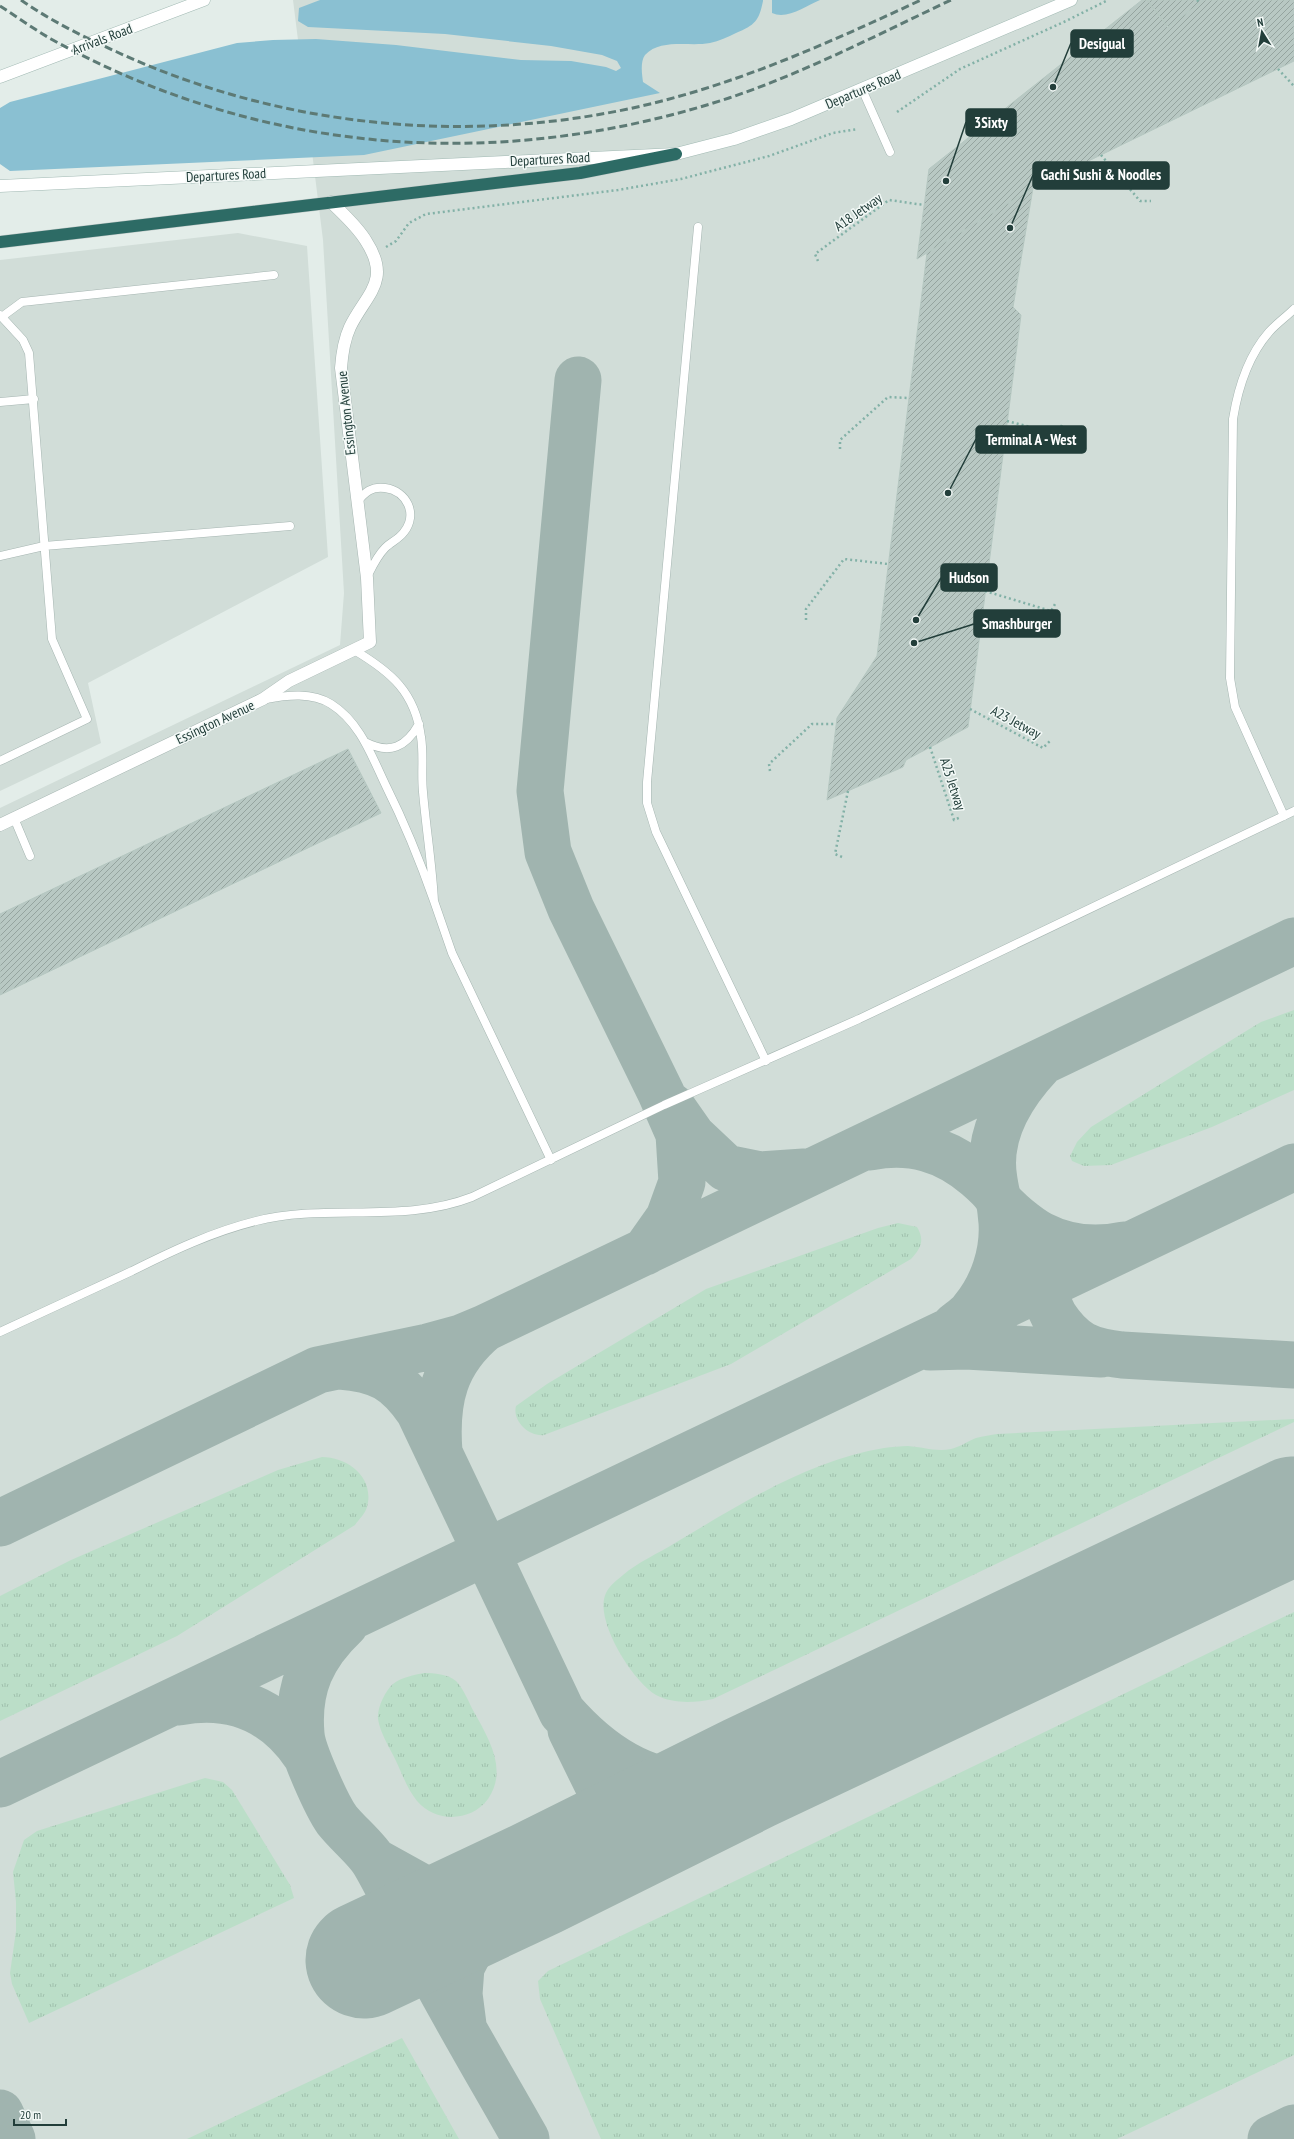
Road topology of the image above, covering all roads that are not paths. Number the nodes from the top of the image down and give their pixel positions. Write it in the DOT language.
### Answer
graph roads {
  1 [pos="204,0"];
  2 [pos="1071,0"];
  3 [pos="0,77"];
  4 [pos="862,89"];
  5 [pos="890,152"];
  6 [pos="676,154"];
  7 [pos="0,186"];
  8 [pos="331,202"];
  9 [pos="698,227"];
  10 [pos="0,242"];
  11 [pos="274,275"];
  12 [pos="1294,309"];
  13 [pos="1,316"];
  14 [pos="34,400"];
  15 [pos="0,402"];
  16 [pos="356,503"];
  17 [pos="290,526"];
  18 [pos="44,546"];
  19 [pos="0,556"];
  20 [pos="366,578"];
  21 [pos="354,650"];
  22 [pos="263,699"];
  23 [pos="419,724"];
  24 [pos="365,742"];
  25 [pos="0,761"];
  26 [pos="1294,811"];
  27 [pos="1284,816"];
  28 [pos="14,818"];
  29 [pos="0,825"];
  30 [pos="30,856"];
  31 [pos="434,901"];
  32 [pos="766,1060"];
  33 [pos="551,1160"];
  34 [pos="0,1332"];
  1 -- 3 [label="street, Arrivals Road"];
  2 -- 4 [label="street, Departures Road"];
  4 -- 5 [label="lane"];
  4 -- 6 [label="street, Departures Road"];
  6 -- 7 [label="street, Departures Road"];
  6 -- 8 [label="highway"];
  8 -- 10 [label="highway"];
  8 -- 16 [label="street, Essington Avenue"];
  9 -- 32 [label="lane"];
  11 -- 13 [label="lane"];
  12 -- 27 [label="lane"];
  13 -- 14 [label="lane"];
  14 -- 15 [label="lane"];
  14 -- 18 [label="lane"];
  16 -- 20 [label="street, Essington Avenue"];
  16 -- 20 [label="lane"];
  17 -- 18 [label="lane"];
  18 -- 19 [label="lane"];
  18 -- 25 [label="lane"];
  20 -- 21 [label="street, Essington Avenue"];
  21 -- 22 [label="street, Essington Avenue"];
  21 -- 23 [label="lane"];
  22 -- 24 [label="lane"];
  22 -- 28 [label="street, Essington Avenue"];
  23 -- 24 [label="lane"];
  23 -- 31 [label="lane"];
  24 -- 31 [label="lane"];
  26 -- 27 [label="lane"];
  27 -- 32 [label="lane"];
  28 -- 29 [label="street, Essington Avenue"];
  28 -- 30 [label="lane"];
  31 -- 33 [label="lane"];
  32 -- 33 [label="lane"];
  33 -- 34 [label="lane"];
}
